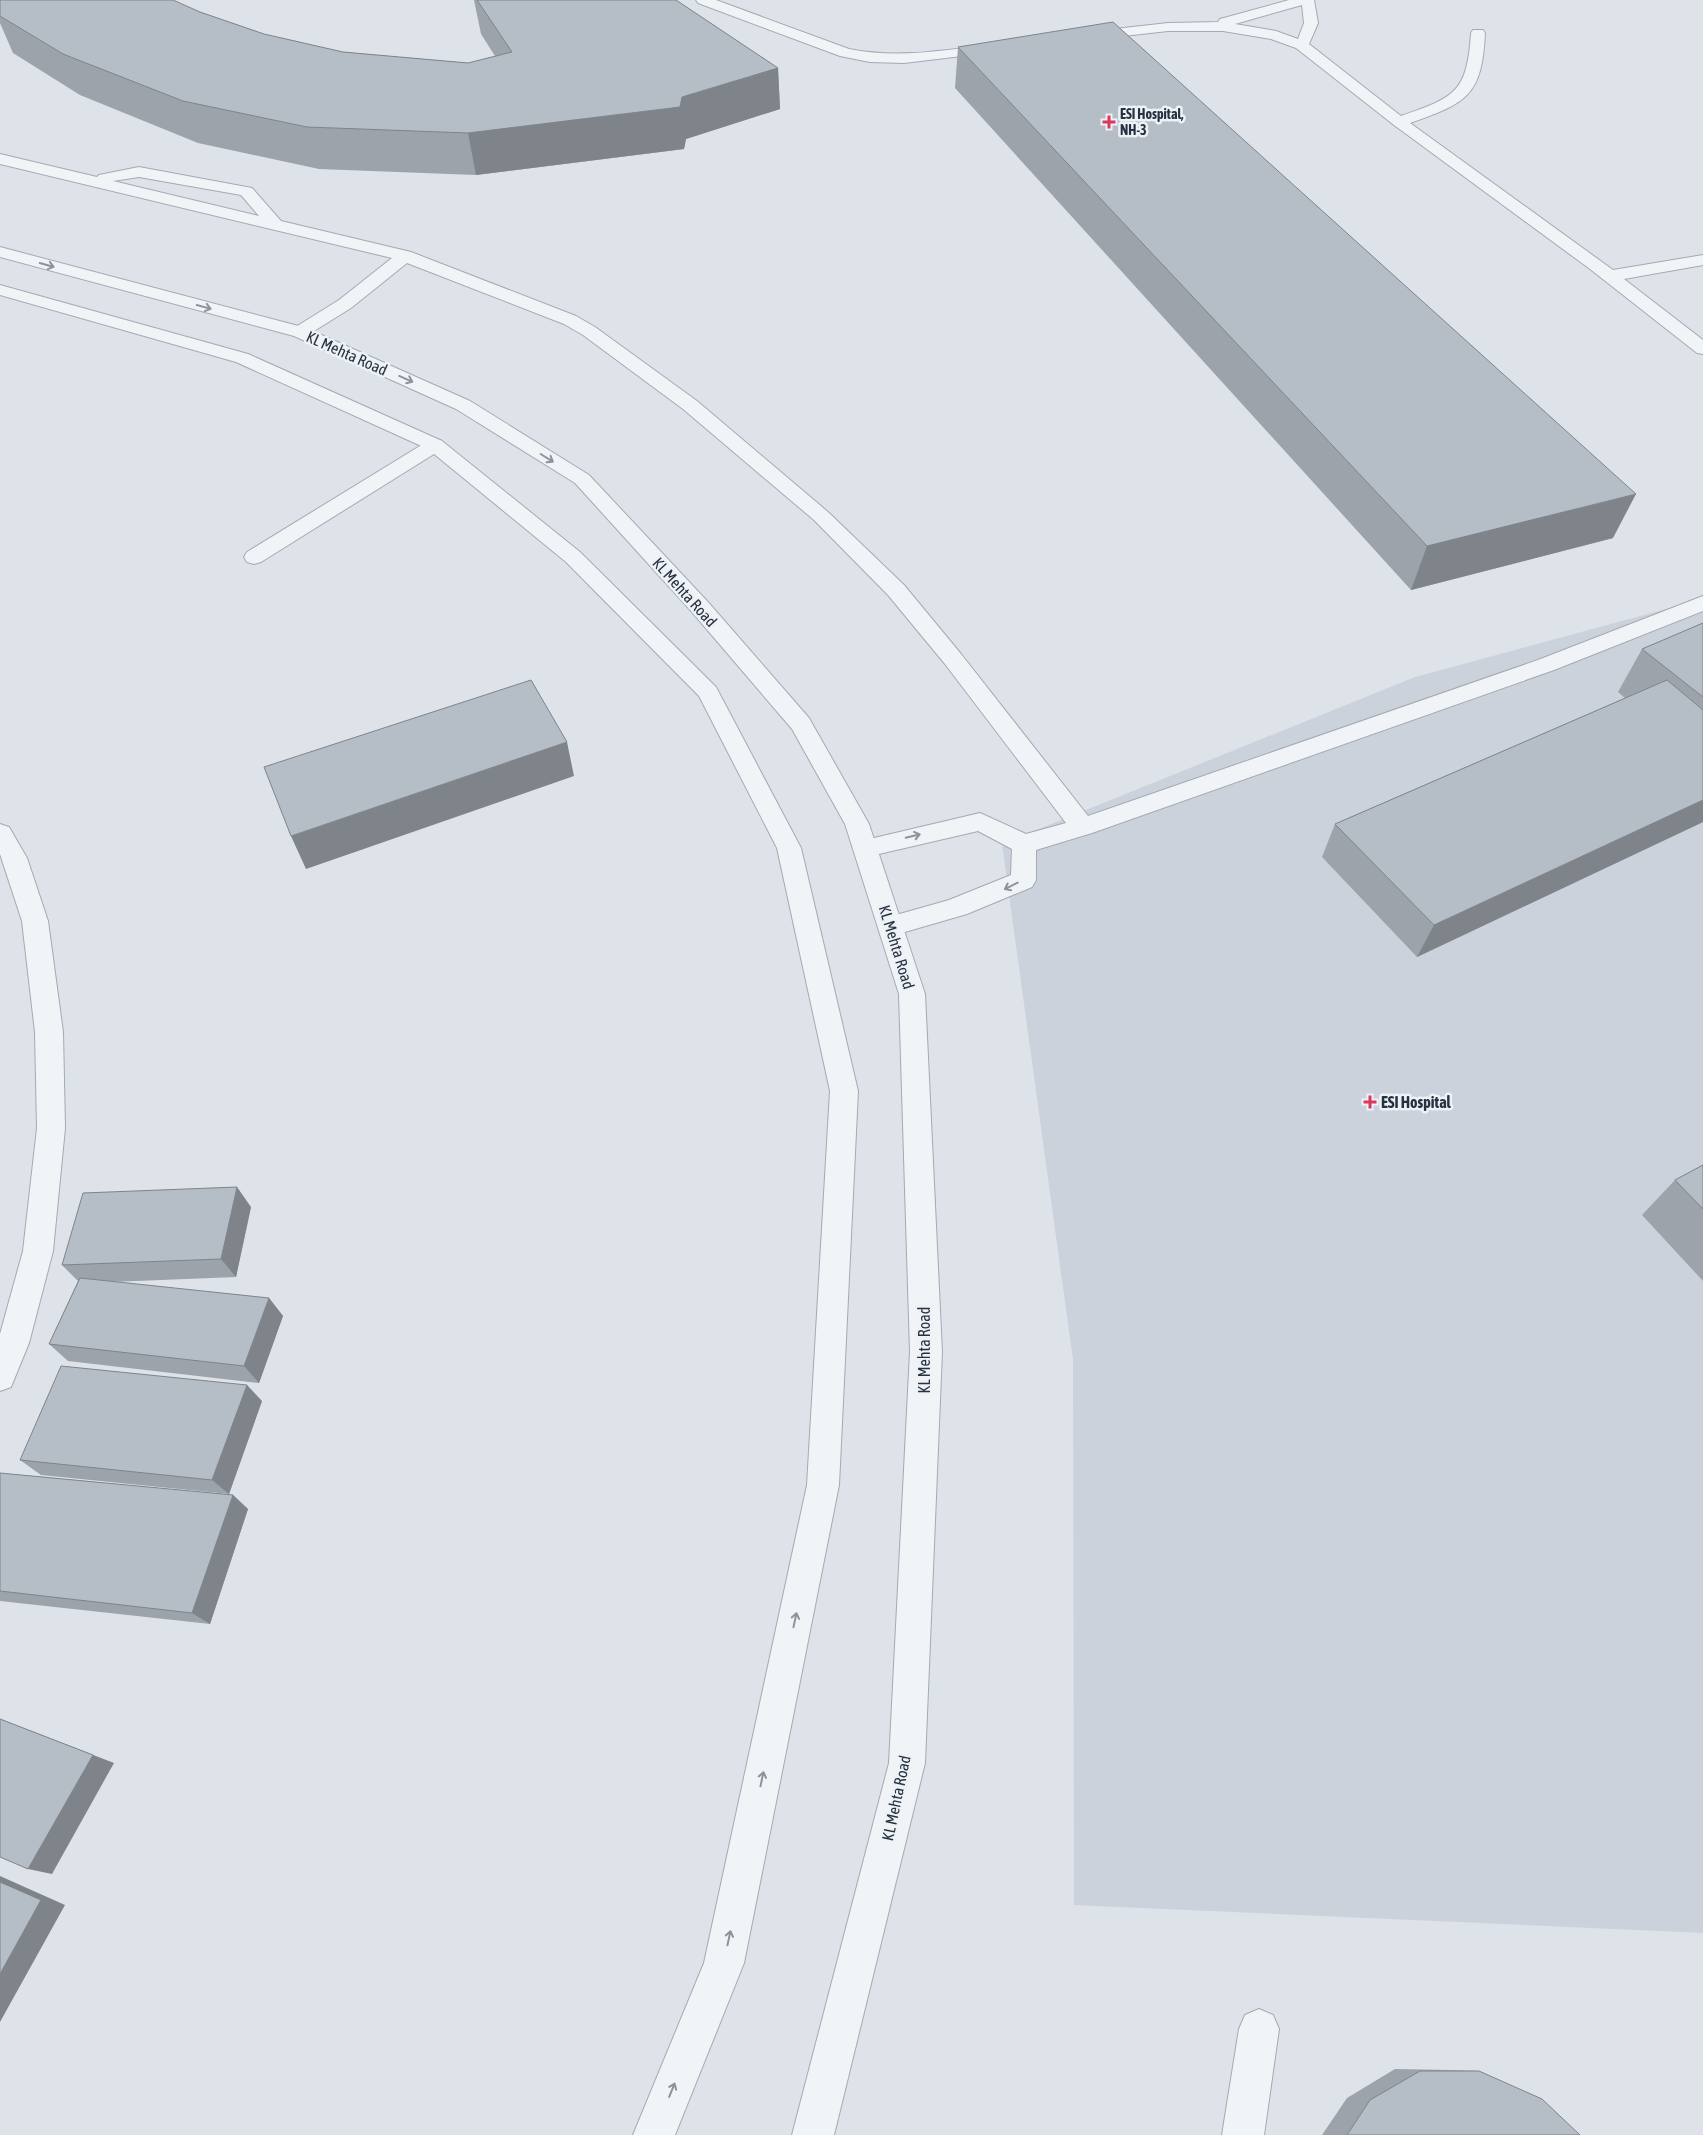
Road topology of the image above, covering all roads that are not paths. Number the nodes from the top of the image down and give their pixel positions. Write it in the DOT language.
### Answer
graph roads {
  1 [pos="703,0"];
  2 [pos="1306,0"];
  3 [pos="1212,26"];
  4 [pos="1478,34"];
  5 [pos="1076,38"];
  6 [pos="1301,45"];
  7 [pos="1010,47"];
  8 [pos="1399,122"];
  9 [pos="0,159"];
  10 [pos="89,180"];
  11 [pos="274,223"];
  12 [pos="0,252"];
  13 [pos="406,256"];
  14 [pos="1703,260"];
  15 [pos="1609,276"];
  16 [pos="0,290"];
  17 [pos="300,332"];
  18 [pos="1703,349"];
  19 [pos="435,445"];
  20 [pos="254,557"];
  21 [pos="1703,603"];
  22 [pos="1083,827"];
  23 [pos="0,833"];
  24 [pos="1024,844"];
  25 [pos="866,848"];
  26 [pos="891,926"];
  27 [pos="0,1376"];
  28 [pos="1259,2029"];
  29 [pos="654,2135"];
  30 [pos="814,2135"];
  31 [pos="1243,2135"];
  1 -- 7 [label="street"];
  2 -- 3 [label="street"];
  2 -- 6 [label="street"];
  3 -- 5 [label="street"];
  3 -- 6 [label="street"];
  4 -- 8 [label="street"];
  6 -- 8 [label="street"];
  8 -- 15 [label="street"];
  9 -- 10 [label="street"];
  10 -- 11 [label="street"];
  10 -- 11 [label="street"];
  11 -- 13 [label="street"];
  12 -- 17 [label="street, KL Mehta Road, one-way"];
  13 -- 17 [label="street"];
  13 -- 22 [label="street"];
  14 -- 15 [label="street"];
  15 -- 18 [label="street"];
  16 -- 19 [label="street"];
  17 -- 25 [label="street, KL Mehta Road, one-way"];
  19 -- 20 [label="street"];
  29 -- 19 [label="street, one-way"];
  21 -- 22 [label="street"];
  22 -- 24 [label="street"];
  23 -- 27 [label="street"];
  25 -- 24 [label="street, one-way"];
  24 -- 26 [label="street, one-way"];
  25 -- 26 [label="street, KL Mehta Road"];
  26 -- 30 [label="street, KL Mehta Road"];
  28 -- 31 [label="street"];
}
